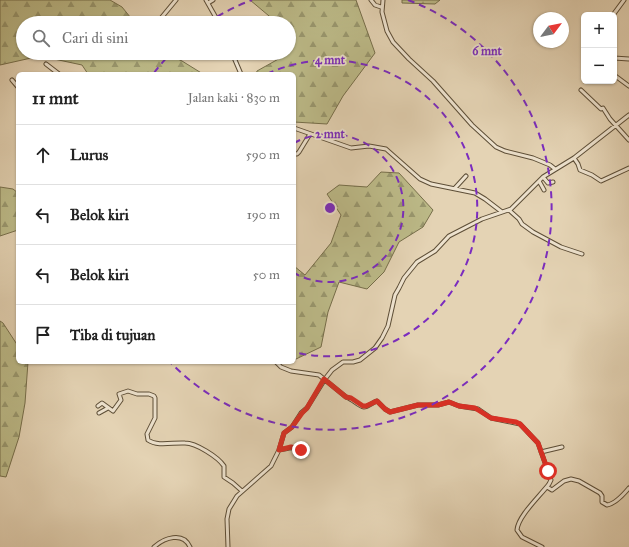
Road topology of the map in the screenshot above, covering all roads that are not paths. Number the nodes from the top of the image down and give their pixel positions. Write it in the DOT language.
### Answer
graph roads {
  1 [pos="176,0"];
  2 [pos="214,0"];
  3 [pos="371,0"];
  4 [pos="383,0"];
  5 [pos="624,0"];
  6 [pos="207,2"];
  7 [pos="381,7"];
  8 [pos="615,12"];
  9 [pos="163,16"];
  10 [pos="215,16"];
  11 [pos="617,58"];
  12 [pos="629,59"];
  13 [pos="235,60"];
  14 [pos="46,64"];
  15 [pos="56,72"];
  16 [pos="240,72"];
  17 [pos="617,77"];
  18 [pos="12,80"];
  19 [pos="16,85"];
  20 [pos="629,86"];
  21 [pos="581,90"];
  22 [pos="629,115"];
  23 [pos="616,125"];
  24 [pos="296,129"];
  25 [pos="310,134"];
  26 [pos="629,140"];
  27 [pos="296,154"];
  28 [pos="574,158"];
  29 [pos="629,168"];
  30 [pos="555,169"];
  31 [pos="466,176"];
  32 [pos="543,177"];
  33 [pos="539,181"];
  34 [pos="553,182"];
  35 [pos="455,188"];
  36 [pos="544,190"];
  37 [pos="509,210"];
  38 [pos="502,212"];
  39 [pos="582,254"];
  40 [pos="278,364"];
  41 [pos="324,379"];
  42 [pos="98,406"];
  43 [pos="108,408"];
  44 [pos="99,413"];
  45 [pos="562,447"];
  46 [pos="279,450"];
  47 [pos="305,452"];
  48 [pos="541,452"];
  49 [pos="547,487"];
  50 [pos="629,488"];
  51 [pos="242,491"];
  52 [pos="154,547"];
  53 [pos="190,547"];
  54 [pos="228,547"];
  55 [pos="542,547"];
  1 -- 9 [label="street"];
  2 -- 6 [label="street"];
  3 -- 7 [label="street"];
  4 -- 7 [label="street"];
  5 -- 8 [label="street"];
  6 -- 10 [label="street"];
  7 -- 30 [label="street"];
  11 -- 12 [label="street"];
  13 -- 16 [label="street"];
  14 -- 15 [label="street"];
  17 -- 20 [label="street"];
  18 -- 19 [label="street"];
  21 -- 23 [label="street"];
  22 -- 23 [label="street"];
  23 -- 26 [label="street"];
  23 -- 28 [label="street"];
  24 -- 25 [label="street"];
  25 -- 27 [label="street"];
  25 -- 35 [label="street"];
  28 -- 29 [label="street"];
  28 -- 30 [label="street"];
  30 -- 32 [label="street"];
  31 -- 35 [label="street"];
  32 -- 33 [label="street"];
  32 -- 34 [label="street"];
  33 -- 36 [label="street"];
  33 -- 37 [label="street"];
  35 -- 38 [label="street"];
  37 -- 38 [label="street"];
  37 -- 39 [label="street"];
  38 -- 41 [label="street"];
  40 -- 41 [label="street"];
  41 -- 46 [label="street"];
  41 -- 48 [label="street"];
  42 -- 43 [label="street"];
  43 -- 44 [label="street"];
  43 -- 51 [label="street"];
  45 -- 48 [label="street"];
  46 -- 47 [label="street"];
  46 -- 51 [label="street"];
  48 -- 49 [label="street"];
  49 -- 50 [label="street"];
  49 -- 55 [label="street"];
  51 -- 54 [label="street"];
  52 -- 53 [label="street"];
}
